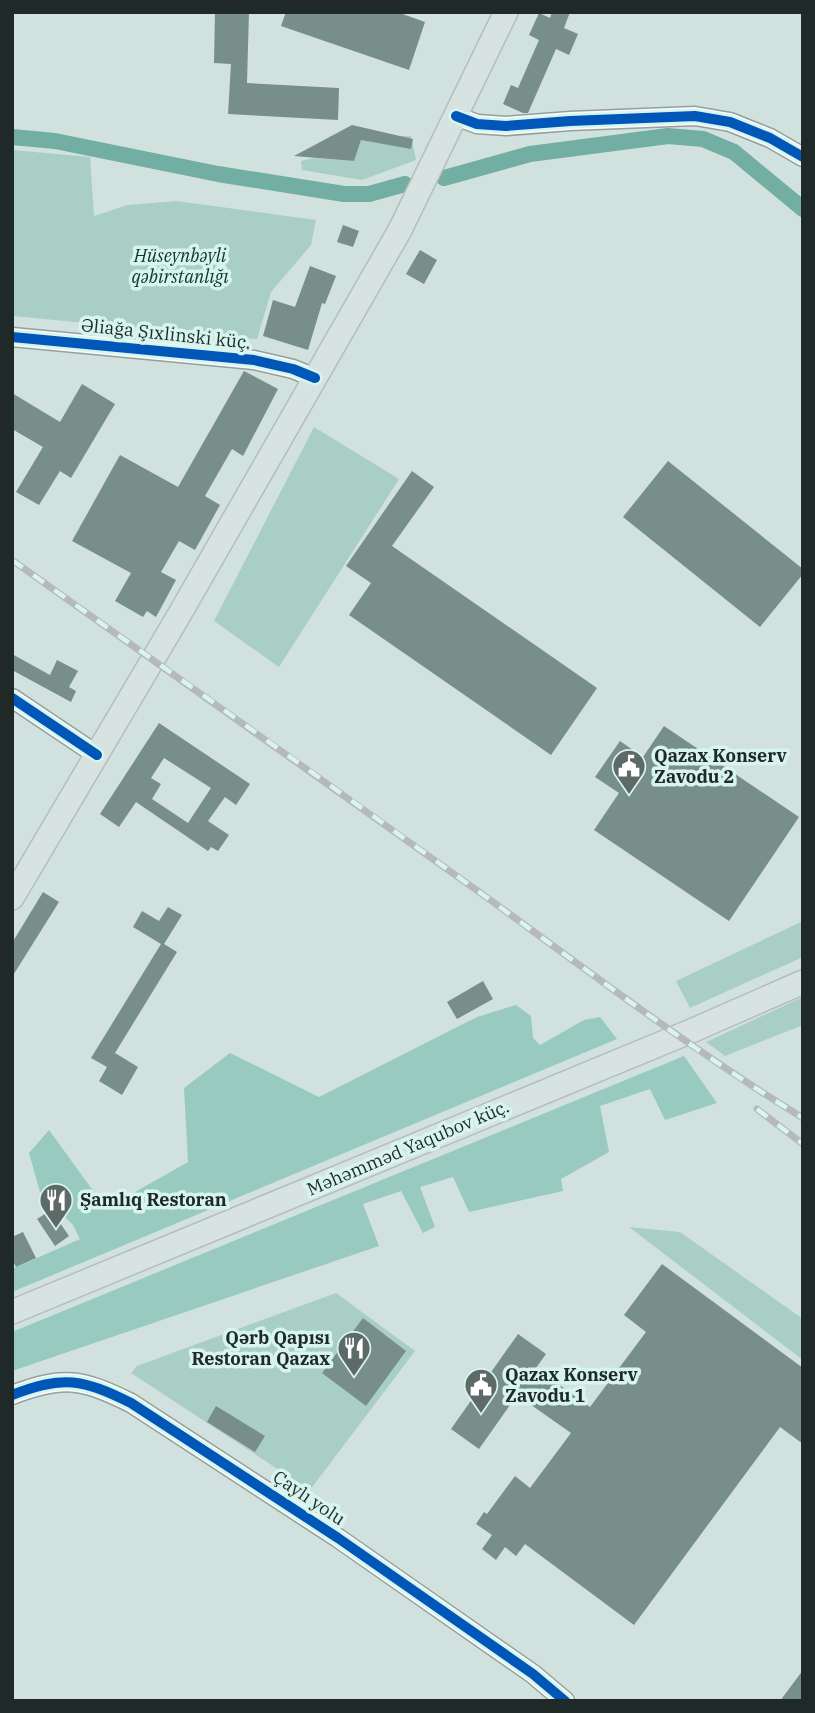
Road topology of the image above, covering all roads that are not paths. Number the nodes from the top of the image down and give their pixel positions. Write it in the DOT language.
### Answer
graph roads {
  1 [pos="506,12"];
  2 [pos="456,116"];
  3 [pos="803,158"];
  4 [pos="12,337"];
  5 [pos="315,378"];
  6 [pos="12,698"];
  7 [pos="97,755"];
  8 [pos="12,898"];
  9 [pos="803,982"];
  10 [pos="12,1312"];
  11 [pos="12,1395"];
  12 [pos="565,1701"];
  1 -- 2 [label="main road"];
  2 -- 3 [label="street"];
  2 -- 5 [label="main road"];
  4 -- 5 [label="street, Əliağa Şıxlinski küç."];
  5 -- 7 [label="main road"];
  6 -- 7 [label="street"];
  7 -- 8 [label="main road"];
  9 -- 10 [label="main road, Məhəmməd Yaqubov küç."];
  11 -- 12 [label="street, Çaylı yolu"];
}
